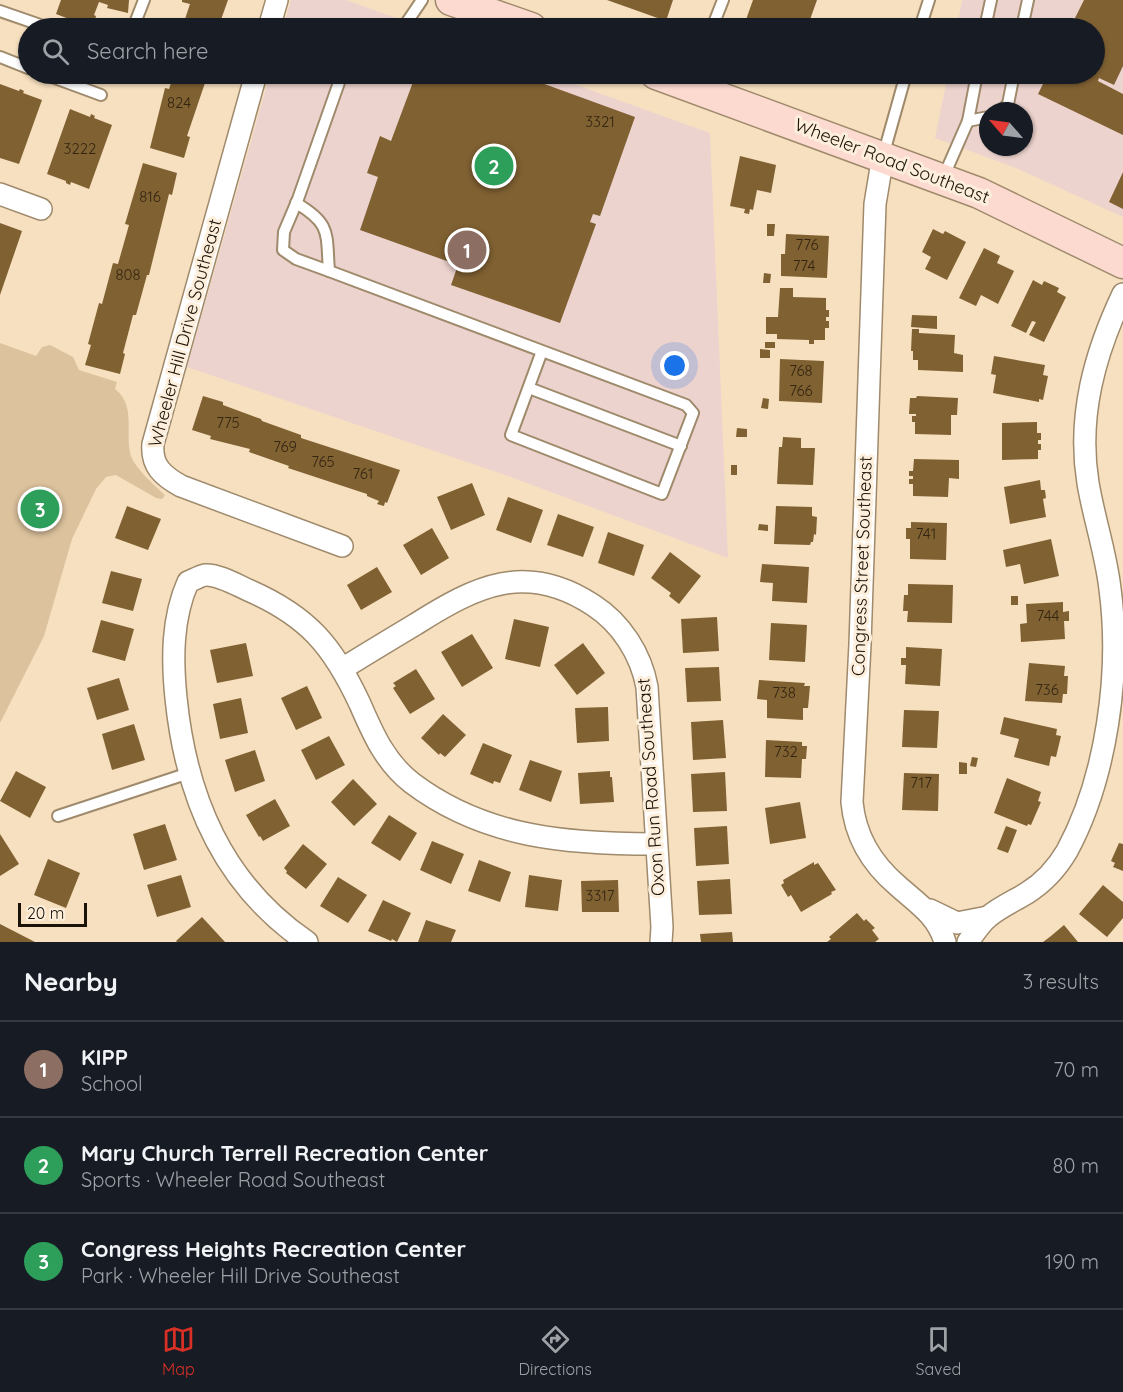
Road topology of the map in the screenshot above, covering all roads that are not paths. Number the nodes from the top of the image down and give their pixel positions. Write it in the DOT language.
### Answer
graph roads {
  1 [pos="144,0"];
  2 [pos="277,0"];
  3 [pos="422,0"];
  4 [pos="451,0"];
  5 [pos="723,0"];
  6 [pos="929,0"];
  7 [pos="991,0"];
  8 [pos="1028,0"];
  9 [pos="0,11"];
  10 [pos="20,18"];
  11 [pos="137,18"];
  12 [pos="272,18"];
  13 [pos="410,18"];
  14 [pos="502,18"];
  15 [pos="716,18"];
  16 [pos="923,18"];
  17 [pos="987,18"];
  18 [pos="1024,18"];
  19 [pos="0,57"];
  20 [pos="18,64"];
  21 [pos="71,84"];
  22 [pos="253,84"];
  23 [pos="338,84"];
  24 [pos="684,84"];
  25 [pos="903,84"];
  26 [pos="974,84"];
  27 [pos="1012,84"];
  28 [pos="101,95"];
  29 [pos="1008,102"];
  30 [pos="979,119"];
  31 [pos="968,121"];
  32 [pos="883,156"];
  33 [pos="943,179"];
  34 [pos="0,194"];
  35 [pos="296,203"];
  36 [pos="41,209"];
  37 [pos="1123,263"];
  38 [pos="329,271"];
  39 [pos="1123,294"];
  40 [pos="542,351"];
  41 [pos="529,388"];
  42 [pos="681,446"];
  43 [pos="342,546"];
  44 [pos="342,669"];
  45 [pos="189,773"];
  46 [pos="58,816"];
  47 [pos="655,844"];
  48 [pos="924,907"];
  49 [pos="988,917"];
  50 [pos="307,942"];
  51 [pos="661,942"];
  52 [pos="945,942"];
  53 [pos="968,942"];
  1 -- 11 [label="lane"];
  2 -- 12 [label="street"];
  3 -- 13 [label="lane"];
  4 -- 14 [label="main road"];
  5 -- 15 [label="lane"];
  6 -- 16 [label="lane"];
  7 -- 17 [label="lane"];
  8 -- 18 [label="lane"];
  9 -- 10 [label="lane"];
  19 -- 20 [label="lane"];
  21 -- 28 [label="lane"];
  22 -- 43 [label="street, Wheeler Hill Drive Southeast"];
  23 -- 35 [label="lane"];
  24 -- 32 [label="main road, Wheeler Road Southeast"];
  25 -- 32 [label="lane"];
  26 -- 31 [label="lane"];
  27 -- 29 [label="lane"];
  30 -- 31 [label="lane"];
  31 -- 33 [label="lane"];
  32 -- 33 [label="main road, Wheeler Road Southeast"];
  32 -- 48 [label="street, Congress Street Southeast"];
  33 -- 37 [label="main road, Wheeler Road Southeast"];
  34 -- 36 [label="street"];
  35 -- 38 [label="lane"];
  35 -- 38 [label="lane"];
  38 -- 40 [label="lane"];
  39 -- 49 [label="street"];
  40 -- 41 [label="lane"];
  40 -- 42 [label="lane"];
  41 -- 42 [label="lane"];
  41 -- 42 [label="lane"];
  44 -- 45 [label="street"];
  44 -- 47 [label="street"];
  44 -- 47 [label="street, Oxon Run Road Southeast"];
  45 -- 46 [label="lane"];
  45 -- 50 [label="street"];
  47 -- 51 [label="street, Oxon Run Road Southeast"];
  48 -- 49 [label="street"];
  48 -- 52 [label="street, Congress Street Southeast"];
  49 -- 53 [label="street"];
}
